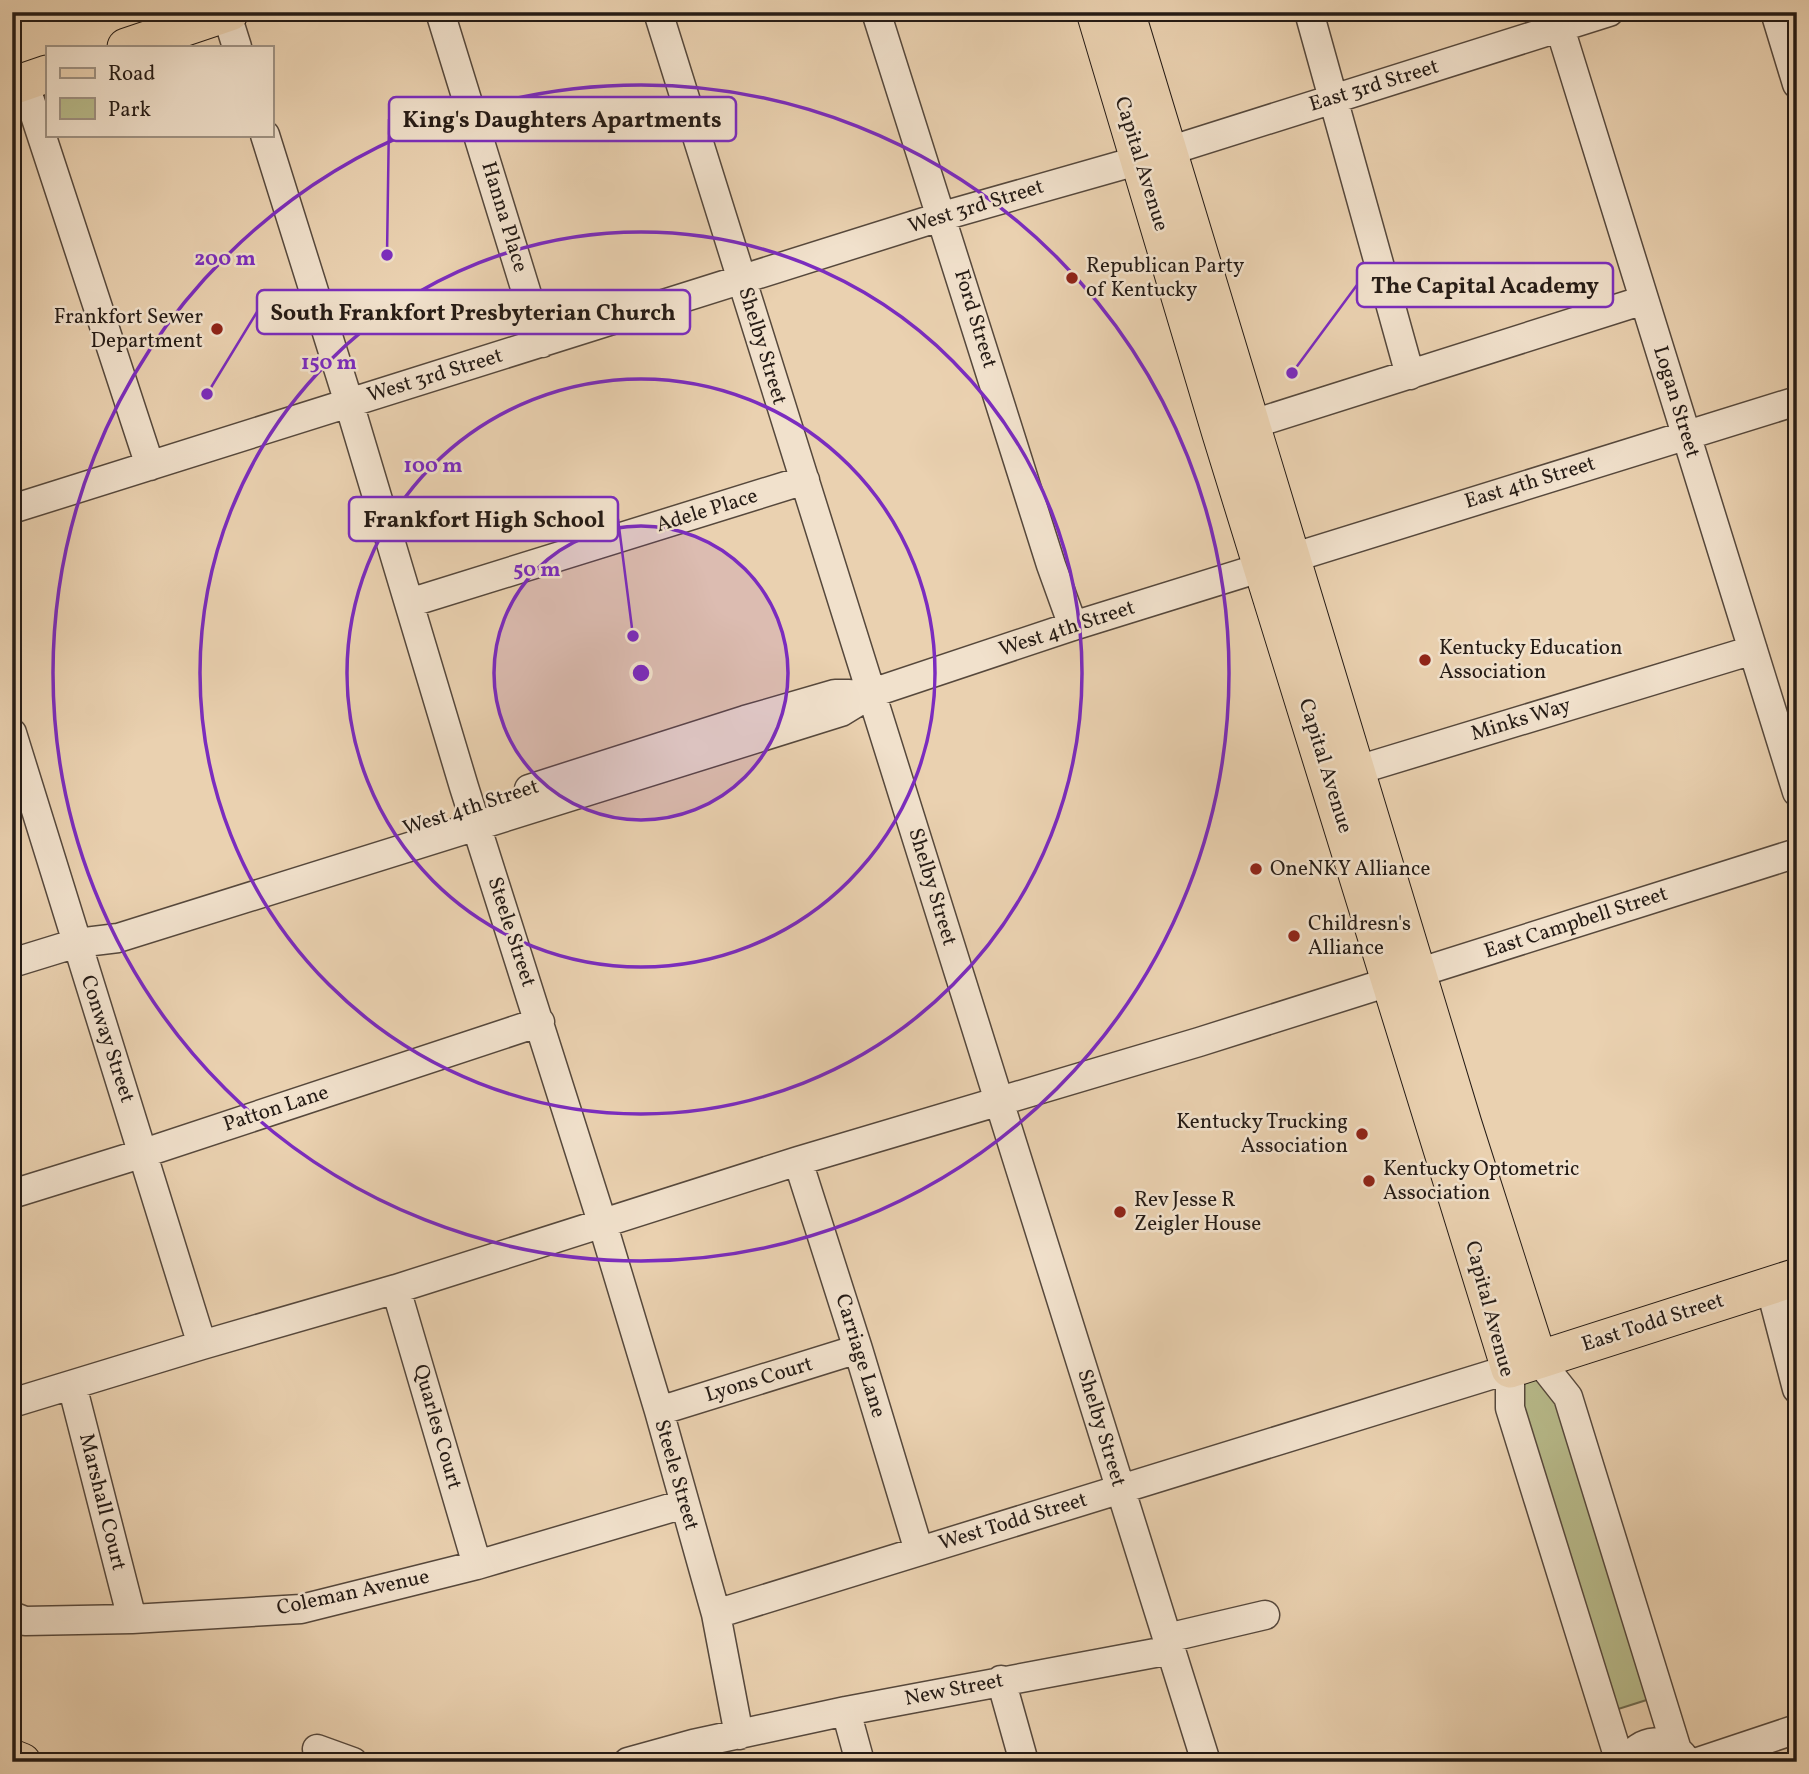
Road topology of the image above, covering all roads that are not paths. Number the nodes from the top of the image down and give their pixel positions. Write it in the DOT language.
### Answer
graph roads {
  1 [pos="440,12"];
  2 [pos="658,12"];
  3 [pos="876,12"];
  4 [pos="1095,12"];
  5 [pos="1126,12"];
  6 [pos="1309,12"];
  7 [pos="1609,12"];
  8 [pos="1774,12"];
  9 [pos="1557,20"];
  10 [pos="230,21"];
  11 [pos="130,46"];
  12 [pos="28,81"];
  13 [pos="1797,84"];
  14 [pos="1333,99"];
  15 [pos="265,136"];
  16 [pos="1154,155"];
  17 [pos="943,216"];
  18 [pos="742,280"];
  19 [pos="1644,300"];
  20 [pos="542,343"];
  21 [pos="1410,375"];
  22 [pos="1797,401"];
  23 [pos="349,403"];
  24 [pos="1236,430"];
  25 [pos="1686,435"];
  26 [pos="150,466"];
  27 [pos="805,480"];
  28 [pos="12,509"];
  29 [pos="1278,562"];
  30 [pos="409,604"];
  31 [pos="1073,626"];
  32 [pos="1753,650"];
  33 [pos="872,693"];
  34 [pos="12,733"];
  35 [pos="1342,775"];
  36 [pos="1797,792"];
  37 [pos="474,817"];
  38 [pos="1797,852"];
  39 [pos="77,943"];
  40 [pos="12,963"];
  41 [pos="1404,978"];
  42 [pos="540,1022"];
  43 [pos="999,1102"];
  44 [pos="144,1153"];
  45 [pos="798,1161"];
  46 [pos="12,1194"];
  47 [pos="603,1222"];
  48 [pos="1783,1281"];
  49 [pos="397,1289"];
  50 [pos="202,1345"];
  51 [pos="858,1349"];
  52 [pos="1524,1364"];
  53 [pos="72,1385"];
  54 [pos="1797,1389"];
  55 [pos="12,1403"];
  56 [pos="659,1412"];
  57 [pos="1121,1489"];
  58 [pos="684,1504"];
  59 [pos="919,1551"];
  60 [pos="477,1565"];
  61 [pos="716,1614"];
  62 [pos="1265,1615"];
  63 [pos="12,1616"];
  64 [pos="132,1619"];
  65 [pos="1169,1644"];
  66 [pos="1001,1680"];
  67 [pos="846,1712"];
  68 [pos="1797,1730"];
  69 [pos="738,1735"];
  70 [pos="317,1749"];
  71 [pos="12,1758"];
  72 [pos="1687,1758"];
  73 [pos="22,1762"];
  74 [pos="353,1762"];
  75 [pos="628,1762"];
  76 [pos="860,1762"];
  77 [pos="1024,1762"];
  78 [pos="1206,1762"];
  79 [pos="1623,1762"];
  1 -- 20 [label="street, Hanna Place"];
  2 -- 18 [label="street, Shelby Street"];
  3 -- 17 [label="street, Ford Street"];
  4 -- 16 [label="main road, Capital Avenue"];
  5 -- 16 [label="main road, Capital Avenue"];
  6 -- 14 [label="street"];
  7 -- 9 [label="street, East 3rd Street"];
  8 -- 13 [label="street"];
  9 -- 14 [label="street, East 3rd Street"];
  9 -- 19 [label="street, Logan Street"];
  10 -- 11 [label="main road"];
  12 -- 26 [label="street"];
  14 -- 16 [label="street, East 3rd Street"];
  14 -- 21 [label="street"];
  15 -- 23 [label="street, Steele Street"];
  16 -- 17 [label="street, West 3rd Street"];
  16 -- 24 [label="main road, Capital Avenue"];
  17 -- 18 [label="street, West 3rd Street"];
  17 -- 31 [label="street, Ford Street"];
  18 -- 20 [label="street, West 3rd Street"];
  18 -- 27 [label="street, Shelby Street"];
  19 -- 21 [label="street"];
  19 -- 25 [label="street, Logan Street"];
  20 -- 23 [label="street, West 3rd Street"];
  21 -- 24 [label="street"];
  22 -- 25 [label="street, East 4th Street"];
  23 -- 26 [label="street, West 3rd Street"];
  23 -- 30 [label="street, Steele Street"];
  24 -- 29 [label="main road, Capital Avenue"];
  25 -- 29 [label="street, East 4th Street"];
  25 -- 32 [label="street, Logan Street"];
  26 -- 28 [label="street, West 3rd Street"];
  27 -- 30 [label="street, Adele Place"];
  27 -- 33 [label="street, Shelby Street"];
  29 -- 31 [label="street, West 4th Street"];
  29 -- 35 [label="main road, Capital Avenue"];
  30 -- 37 [label="street, Steele Street"];
  31 -- 33 [label="street, West 4th Street"];
  32 -- 35 [label="street, Minks Way"];
  32 -- 36 [label="street, Logan Street"];
  33 -- 37 [label="street, West 4th Street"];
  33 -- 43 [label="street, Shelby Street"];
  34 -- 39 [label="street, Conway Street"];
  35 -- 41 [label="main road, Capital Avenue"];
  37 -- 39 [label="street, West 4th Street"];
  37 -- 42 [label="street, Steele Street"];
  38 -- 41 [label="street, East Campbell Street"];
  39 -- 40 [label="street, West 4th Street"];
  39 -- 44 [label="street, Conway Street"];
  41 -- 43 [label="street, East Campbell Street"];
  41 -- 52 [label="main road, Capital Avenue"];
  42 -- 44 [label="street, Patton Lane"];
  42 -- 47 [label="street, Steele Street"];
  43 -- 45 [label="street, East Campbell Street"];
  43 -- 57 [label="street, Shelby Street"];
  44 -- 46 [label="street, Patton Lane"];
  44 -- 50 [label="street, Conway Street"];
  45 -- 47 [label="street, East Campbell Street"];
  45 -- 51 [label="street, Carriage Lane"];
  47 -- 49 [label="street, East Campbell Street"];
  47 -- 56 [label="street, Steele Street"];
  48 -- 52 [label="main road, East Todd Street"];
  48 -- 54 [label="street"];
  49 -- 50 [label="street, East Campbell Street"];
  49 -- 60 [label="street, Quarles Court"];
  50 -- 53 [label="street, East Campbell Street"];
  51 -- 56 [label="street, Lyons Court"];
  51 -- 59 [label="street, Carriage Lane"];
  52 -- 57 [label="street, West Todd Street"];
  52 -- 72 [label="street, Capital Avenue"];
  52 -- 79 [label="street, Capital Avenue"];
  53 -- 55 [label="street, East Campbell Street"];
  53 -- 64 [label="street, Marshall Court"];
  56 -- 58 [label="street, Steele Street"];
  57 -- 59 [label="street, West Todd Street"];
  57 -- 65 [label="street, Shelby Street"];
  58 -- 60 [label="street, Coleman Avenue"];
  58 -- 61 [label="street, Steele Street"];
  59 -- 61 [label="street, West Todd Street"];
  60 -- 64 [label="street, Coleman Avenue"];
  61 -- 69 [label="street, Steele Street"];
  62 -- 65 [label="street, New Street"];
  63 -- 64 [label="street, Coleman Avenue"];
  65 -- 66 [label="street, New Street"];
  65 -- 78 [label="street, Shelby Street"];
  66 -- 67 [label="street, New Street"];
  66 -- 77 [label="street"];
  67 -- 69 [label="street, New Street"];
  67 -- 76 [label="street"];
  68 -- 72 [label="street"];
  69 -- 75 [label="street, New Street"];
  70 -- 74 [label="street"];
  71 -- 73 [label="main road"];
  72 -- 79 [label="street, Capital Avenue"];
}
